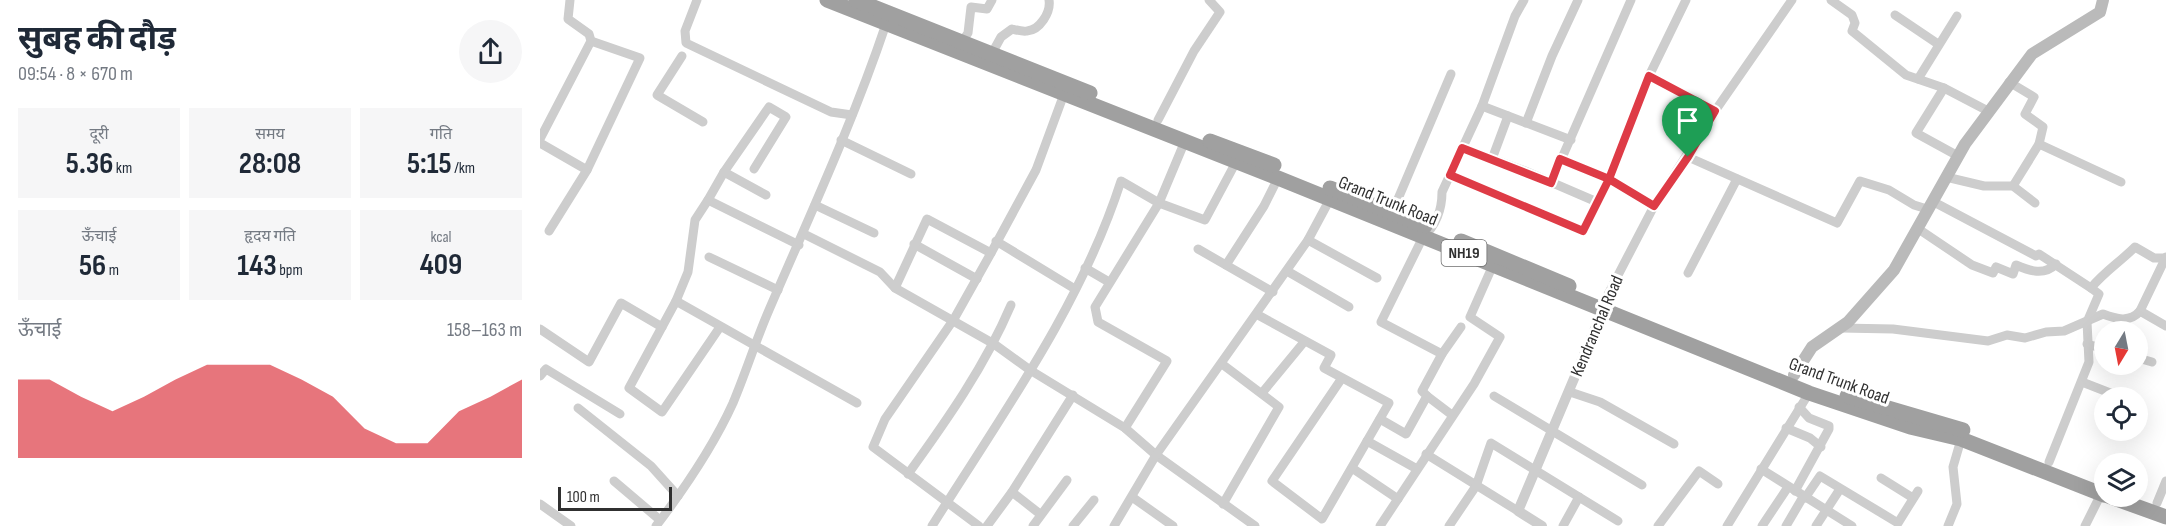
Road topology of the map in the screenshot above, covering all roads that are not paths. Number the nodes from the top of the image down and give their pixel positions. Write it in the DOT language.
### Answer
graph roads {
  1 [pos="570,0"];
  2 [pos="697,0"];
  3 [pos="827,0"];
  4 [pos="856,0"];
  5 [pos="992,0"];
  6 [pos="1049,0"];
  7 [pos="1209,0"];
  8 [pos="1524,0"];
  9 [pos="1578,0"];
  10 [pos="1631,0"];
  11 [pos="1686,0"];
  12 [pos="1792,0"];
  13 [pos="1831,0"];
  14 [pos="2103,0"];
  15 [pos="1896,15"];
  16 [pos="1958,16"];
  17 [pos="886,24"];
  18 [pos="591,40"];
  19 [pos="956,40"];
  20 [pos="1938,44"];
  21 [pos="682,56"];
  22 [pos="989,59"];
  23 [pos="1451,74"];
  24 [pos="1649,76"];
  25 [pos="1918,79"];
  26 [pos="2009,82"];
  27 [pos="1944,87"];
  28 [pos="1064,94"];
  29 [pos="1482,106"];
  30 [pos="1715,111"];
  31 [pos="1988,111"];
  32 [pos="852,115"];
  33 [pos="1508,116"];
  34 [pos="1158,120"];
  35 [pos="703,122"];
  36 [pos="1526,123"];
  37 [pos="1571,140"];
  38 [pos="540,141"];
  39 [pos="841,141"];
  40 [pos="1185,141"];
  41 [pos="2039,144"];
  42 [pos="1462,148"];
  43 [pos="1958,156"];
  44 [pos="1688,157"];
  45 [pos="1492,159"];
  46 [pos="1560,159"];
  47 [pos="1236,162"];
  48 [pos="754,169"];
  49 [pos="587,170"];
  50 [pos="724,172"];
  51 [pos="911,174"];
  52 [pos="1450,175"];
  53 [pos="1946,177"];
  54 [pos="1278,178"];
  55 [pos="1609,179"];
  56 [pos="1737,179"];
  57 [pos="2121,182"];
  58 [pos="1551,183"];
  59 [pos="2013,186"];
  60 [pos="766,195"];
  61 [pos="1330,199"];
  62 [pos="708,200"];
  63 [pos="1598,202"];
  64 [pos="1159,203"];
  65 [pos="2035,203"];
  66 [pos="815,205"];
  67 [pos="1930,205"];
  68 [pos="1654,206"];
  69 [pos="1392,213"];
  70 [pos="1917,228"];
  71 [pos="549,231"];
  72 [pos="874,233"];
  73 [pos="1427,233"];
  74 [pos="804,234"];
  75 [pos="1308,240"];
  76 [pos="996,241"];
  77 [pos="914,244"];
  78 [pos="799,245"];
  79 [pos="1198,249"];
  80 [pos="992,253"];
  81 [pos="709,257"];
  82 [pos="2166,258"];
  83 [pos="2056,264"];
  84 [pos="1226,265"];
  85 [pos="1493,265"];
  86 [pos="1085,268"];
  87 [pos="1287,271"];
  88 [pos="1688,273"];
  89 [pos="1377,278"];
  90 [pos="977,279"];
  91 [pos="1109,282"];
  92 [pos="895,288"];
  93 [pos="2091,288"];
  94 [pos="1075,289"];
  95 [pos="778,290"];
  96 [pos="1273,292"];
  97 [pos="676,301"];
  98 [pos="1011,305"];
  99 [pos="1349,307"];
  100 [pos="1603,307"];
  101 [pos="2140,311"];
  102 [pos="1258,315"];
  103 [pos="954,319"];
  104 [pos="2087,322"];
  105 [pos="2166,326"];
  106 [pos="662,327"];
  107 [pos="720,327"];
  108 [pos="1461,327"];
  109 [pos="1841,328"];
  110 [pos="540,329"];
  111 [pos="1304,342"];
  112 [pos="994,344"];
  113 [pos="2087,344"];
  114 [pos="2094,346"];
  115 [pos="756,348"];
  116 [pos="1442,354"];
  117 [pos="2148,362"];
  118 [pos="2152,363"];
  119 [pos="1222,364"];
  120 [pos="1030,370"];
  121 [pos="1794,375"];
  122 [pos="540,376"];
  123 [pos="1342,378"];
  124 [pos="2082,382"];
  125 [pos="2094,387"];
  126 [pos="1570,392"];
  127 [pos="1262,393"];
  128 [pos="1809,393"];
  129 [pos="1073,395"];
  130 [pos="1427,396"];
  131 [pos="1494,396"];
  132 [pos="857,403"];
  133 [pos="1799,407"];
  134 [pos="578,408"];
  135 [pos="621,414"];
  136 [pos="1452,415"];
  137 [pos="1380,419"];
  138 [pos="1125,428"];
  139 [pos="1786,428"];
  140 [pos="1552,431"];
  141 [pos="1962,434"];
  142 [pos="1367,441"];
  143 [pos="1674,444"];
  144 [pos="1821,447"];
  145 [pos="1426,454"];
  146 [pos="1156,455"];
  147 [pos="2049,462"];
  148 [pos="1352,468"];
  149 [pos="1417,469"];
  150 [pos="1536,469"];
  151 [pos="1761,469"];
  152 [pos="908,474"];
  153 [pos="1881,478"];
  154 [pos="1067,480"];
  155 [pos="614,481"];
  156 [pos="2166,481"];
  157 [pos="1718,484"];
  158 [pos="1642,485"];
  159 [pos="1476,486"];
  160 [pos="2094,487"];
  161 [pos="2094,488"];
  162 [pos="1840,489"];
  163 [pos="1012,492"];
  164 [pos="1798,493"];
  165 [pos="678,496"];
  166 [pos="1132,497"];
  167 [pos="1579,497"];
  168 [pos="1094,500"];
  169 [pos="1398,500"];
  170 [pos="947,502"];
  171 [pos="540,504"];
  172 [pos="1223,504"];
  173 [pos="2162,505"];
  174 [pos="2097,507"];
  175 [pos="2141,507"];
  176 [pos="1518,511"];
  177 [pos="1826,511"];
  178 [pos="1041,514"];
  179 [pos="1769,516"];
  180 [pos="2166,517"];
  181 [pos="1618,521"];
  182 [pos="658,523"];
  183 [pos="1850,525"];
  184 [pos="571,526"];
  185 [pos="932,526"];
  186 [pos="979,526"];
  187 [pos="987,526"];
  188 [pos="1033,526"];
  189 [pos="1073,526"];
  190 [pos="1114,526"];
  191 [pos="1173,526"];
  192 [pos="1255,526"];
  193 [pos="1380,526"];
  194 [pos="1449,526"];
  195 [pos="1542,526"];
  196 [pos="1563,526"];
  197 [pos="1658,526"];
  198 [pos="1726,526"];
  199 [pos="1762,526"];
  200 [pos="1786,526"];
  201 [pos="1816,526"];
  202 [pos="1948,526"];
  203 [pos="2085,526"];
  1 -- 18 [label="street"];
  2 -- 32 [label="street"];
  3 -- 17 [label="highway, Grand Trunk Road / NH19"];
  4 -- 19 [label="highway, Grand Trunk Road / NH19"];
  5 -- 19 [label="street"];
  6 -- 22 [label="street"];
  7 -- 34 [label="street"];
  8 -- 29 [label="street"];
  9 -- 36 [label="street"];
  10 -- 37 [label="street"];
  11 -- 24 [label="street"];
  12 -- 30 [label="street, Kendranchal Road"];
  13 -- 25 [label="street"];
  14 -- 26 [label="main road"];
  15 -- 20 [label="street"];
  16 -- 20 [label="street"];
  17 -- 22 [label="highway, Grand Trunk Road / NH19"];
  17 -- 32 [label="street"];
  18 -- 38 [label="street"];
  18 -- 49 [label="street"];
  19 -- 22 [label="highway, Grand Trunk Road / NH19"];
  20 -- 25 [label="street"];
  21 -- 35 [label="street"];
  22 -- 28 [label="highway, Grand Trunk Road / NH19"];
  22 -- 34 [label="highway, Grand Trunk Road / NH19"];
  23 -- 69 [label="street"];
  24 -- 30 [label="street"];
  24 -- 55 [label="street"];
  25 -- 27 [label="street"];
  26 -- 31 [label="main road"];
  26 -- 41 [label="street"];
  27 -- 31 [label="street"];
  27 -- 43 [label="street"];
  28 -- 40 [label="highway, Grand Trunk Road / NH19"];
  28 -- 76 [label="street"];
  29 -- 33 [label="street"];
  29 -- 42 [label="street"];
  30 -- 44 [label="street, Kendranchal Road"];
  31 -- 43 [label="main road"];
  32 -- 39 [label="street"];
  33 -- 36 [label="street"];
  33 -- 45 [label="street"];
  34 -- 69 [label="highway, Grand Trunk Road / NH19"];
  36 -- 37 [label="street"];
  37 -- 46 [label="street"];
  38 -- 49 [label="street"];
  39 -- 51 [label="street"];
  39 -- 66 [label="street"];
  40 -- 47 [label="highway, Grand Trunk Road / NH19"];
  40 -- 64 [label="street"];
  41 -- 57 [label="street"];
  41 -- 59 [label="street"];
  42 -- 45 [label="street"];
  42 -- 52 [label="street"];
  43 -- 53 [label="main road"];
  44 -- 56 [label="street"];
  44 -- 68 [label="street, Kendranchal Road"];
  45 -- 58 [label="street"];
  46 -- 55 [label="street"];
  46 -- 58 [label="street"];
  47 -- 54 [label="highway, Grand Trunk Road / NH19"];
  47 -- 64 [label="street"];
  48 -- 50 [label="street"];
  49 -- 71 [label="street"];
  50 -- 60 [label="street"];
  50 -- 62 [label="street"];
  52 -- 63 [label="street"];
  52 -- 73 [label="street"];
  53 -- 59 [label="street"];
  53 -- 67 [label="main road"];
  54 -- 61 [label="highway, Grand Trunk Road / NH19"];
  54 -- 84 [label="street"];
  55 -- 63 [label="street"];
  55 -- 68 [label="street"];
  56 -- 67 [label="street"];
  56 -- 88 [label="street"];
  58 -- 63 [label="street"];
  59 -- 65 [label="street"];
  61 -- 73 [label="highway, Grand Trunk Road / NH19"];
  61 -- 75 [label="street"];
  62 -- 78 [label="street"];
  62 -- 97 [label="street"];
  64 -- 86 [label="street"];
  64 -- 91 [label="street"];
  66 -- 72 [label="street"];
  66 -- 74 [label="street"];
  67 -- 70 [label="main road"];
  67 -- 83 [label="street"];
  68 -- 100 [label="street, Kendranchal Road"];
  69 -- 73 [label="highway, Grand Trunk Road / NH19"];
  70 -- 83 [label="street"];
  70 -- 109 [label="main road"];
  73 -- 85 [label="highway, Grand Trunk Road / NH19"];
  73 -- 100 [label="highway, Grand Trunk Road / NH19"];
  73 -- 116 [label="street"];
  74 -- 78 [label="street"];
  74 -- 92 [label="street"];
  75 -- 87 [label="street"];
  75 -- 89 [label="street"];
  76 -- 80 [label="street"];
  76 -- 94 [label="street"];
  77 -- 80 [label="street"];
  77 -- 90 [label="street"];
  77 -- 92 [label="street"];
  78 -- 95 [label="street"];
  79 -- 84 [label="street"];
  80 -- 90 [label="street"];
  81 -- 95 [label="street"];
  82 -- 93 [label="street"];
  82 -- 101 [label="street"];
  83 -- 93 [label="street"];
  84 -- 96 [label="street"];
  85 -- 100 [label="highway, Grand Trunk Road / NH19"];
  85 -- 136 [label="street"];
  86 -- 91 [label="street"];
  86 -- 94 [label="street"];
  87 -- 96 [label="street"];
  87 -- 99 [label="street"];
  90 -- 103 [label="street"];
  91 -- 138 [label="street"];
  92 -- 103 [label="street"];
  93 -- 104 [label="street"];
  94 -- 120 [label="street"];
  95 -- 115 [label="street"];
  96 -- 102 [label="street"];
  97 -- 106 [label="street"];
  97 -- 107 [label="street"];
  98 -- 112 [label="street"];
  100 -- 121 [label="highway, Grand Trunk Road / NH19"];
  100 -- 126 [label="street, Kendranchal Road"];
  100 -- 128 [label="highway, Grand Trunk Road / NH19"];
  101 -- 104 [label="street"];
  101 -- 105 [label="street"];
  102 -- 111 [label="street"];
  102 -- 119 [label="street"];
  103 -- 112 [label="street"];
  103 -- 152 [label="street"];
  104 -- 109 [label="street"];
  104 -- 113 [label="street"];
  106 -- 107 [label="street"];
  106 -- 110 [label="street"];
  107 -- 115 [label="street"];
  108 -- 116 [label="street"];
  109 -- 121 [label="main road"];
  111 -- 123 [label="street"];
  111 -- 127 [label="street"];
  112 -- 120 [label="street"];
  112 -- 152 [label="street"];
  113 -- 114 [label="street"];
  113 -- 124 [label="street"];
  115 -- 132 [label="street"];
  115 -- 165 [label="street"];
  116 -- 130 [label="street"];
  117 -- 118 [label="street"];
  119 -- 127 [label="street"];
  119 -- 146 [label="street"];
  120 -- 129 [label="street"];
  120 -- 170 [label="street"];
  121 -- 141 [label="highway, Grand Trunk Road / NH19"];
  122 -- 135 [label="street"];
  123 -- 137 [label="street"];
  123 -- 148 [label="street"];
  124 -- 125 [label="street"];
  124 -- 147 [label="street"];
  126 -- 140 [label="street, Kendranchal Road"];
  126 -- 143 [label="street"];
  127 -- 172 [label="street"];
  128 -- 133 [label="street"];
  128 -- 141 [label="highway, Grand Trunk Road / NH19"];
  129 -- 138 [label="street"];
  129 -- 163 [label="street"];
  130 -- 136 [label="street"];
  130 -- 137 [label="street"];
  131 -- 140 [label="street"];
  133 -- 139 [label="street"];
  133 -- 144 [label="street"];
  134 -- 165 [label="street"];
  136 -- 145 [label="street"];
  137 -- 142 [label="street"];
  138 -- 146 [label="street"];
  139 -- 144 [label="street"];
  139 -- 151 [label="street"];
  140 -- 150 [label="street, Kendranchal Road"];
  140 -- 158 [label="street"];
  141 -- 147 [label="highway, Grand Trunk Road / NH19"];
  141 -- 161 [label="highway, Grand Trunk Road / NH19"];
  141 -- 202 [label="street"];
  142 -- 148 [label="street"];
  142 -- 149 [label="street"];
  144 -- 164 [label="street"];
  145 -- 149 [label="street"];
  145 -- 159 [label="street"];
  146 -- 166 [label="street"];
  146 -- 172 [label="street"];
  147 -- 160 [label="highway, Grand Trunk Road / NH19"];
  148 -- 169 [label="street"];
  149 -- 169 [label="street"];
  150 -- 159 [label="street"];
  150 -- 167 [label="street"];
  150 -- 176 [label="street, Kendranchal Road"];
  151 -- 164 [label="street"];
  151 -- 198 [label="street"];
  152 -- 170 [label="street"];
  153 -- 162 [label="street"];
  154 -- 178 [label="street"];
  155 -- 182 [label="street"];
  156 -- 173 [label="street"];
  157 -- 197 [label="street"];
  159 -- 176 [label="street"];
  159 -- 194 [label="street"];
  162 -- 164 [label="street"];
  162 -- 177 [label="street"];
  163 -- 178 [label="street"];
  163 -- 187 [label="street"];
  164 -- 177 [label="street"];
  164 -- 179 [label="street"];
  164 -- 200 [label="street"];
  165 -- 182 [label="street"];
  166 -- 190 [label="street"];
  166 -- 191 [label="street"];
  167 -- 181 [label="street"];
  167 -- 196 [label="street"];
  168 -- 189 [label="street"];
  169 -- 193 [label="street"];
  170 -- 185 [label="street"];
  170 -- 186 [label="street"];
  171 -- 184 [label="street"];
  172 -- 192 [label="street"];
  174 -- 203 [label="street"];
  175 -- 180 [label="highway, Grand Trunk Road / NH19"];
  176 -- 195 [label="street"];
  177 -- 183 [label="street"];
  177 -- 201 [label="street"];
  178 -- 188 [label="street"];
  179 -- 199 [label="street"];
  179 -- 200 [label="street"];
}
